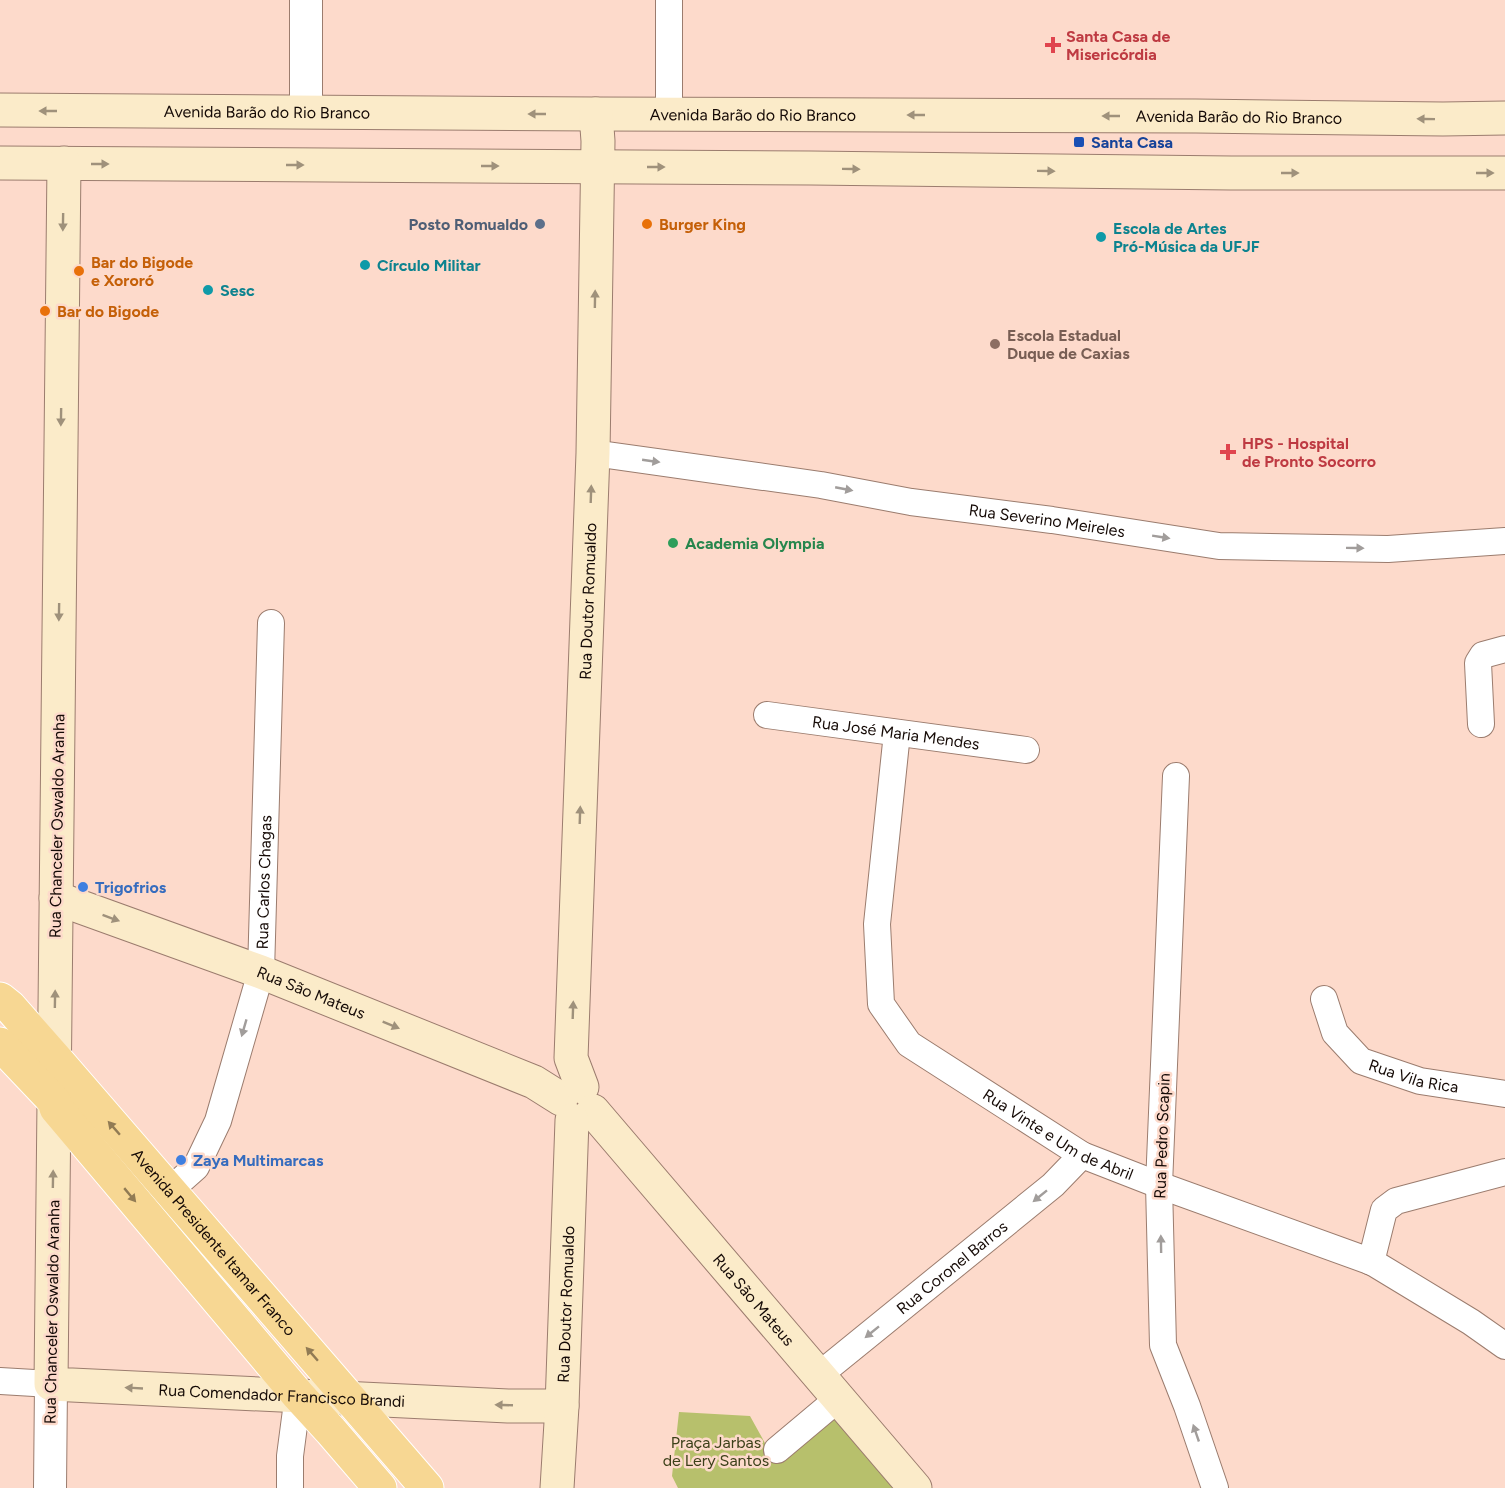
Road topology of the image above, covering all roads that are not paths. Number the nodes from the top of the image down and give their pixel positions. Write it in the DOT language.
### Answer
graph roads {
  1 [pos="306,0"];
  2 [pos="669,0"];
  3 [pos="0,110"];
  4 [pos="306,112"];
  5 [pos="596,114"];
  6 [pos="669,114"];
  7 [pos="1505,118"];
  8 [pos="0,163"];
  9 [pos="64,163"];
  10 [pos="597,167"];
  11 [pos="1505,173"];
  12 [pos="593,453"];
  13 [pos="1505,541"];
  14 [pos="271,622"];
  15 [pos="1505,649"];
  16 [pos="767,715"];
  17 [pos="1481,724"];
  18 [pos="897,733"];
  19 [pos="1026,750"];
  20 [pos="1176,776"];
  21 [pos="56,898"];
  22 [pos="261,972"];
  23 [pos="0,999"];
  24 [pos="1324,999"];
  25 [pos="0,1044"];
  26 [pos="54,1057"];
  27 [pos="569,1093"];
  28 [pos="1505,1094"];
  29 [pos="54,1101"];
  30 [pos="1082,1155"];
  31 [pos="1505,1172"];
  32 [pos="1159,1185"];
  33 [pos="169,1191"];
  34 [pos="1371,1262"];
  35 [pos="1505,1346"];
  36 [pos="0,1381"];
  37 [pos="51,1384"];
  38 [pos="829,1387"];
  39 [pos="298,1395"];
  40 [pos="350,1398"];
  41 [pos="562,1406"];
  42 [pos="334,1435"];
  43 [pos="777,1450"];
  44 [pos="291,1456"];
  45 [pos="50,1488"];
  46 [pos="290,1488"];
  47 [pos="380,1488"];
  48 [pos="427,1488"];
  49 [pos="557,1488"];
  50 [pos="915,1488"];
  51 [pos="1215,1488"];
  1 -- 4 [label="street"];
  2 -- 6 [label="street"];
  4 -- 3 [label="main road, Avenida Barão do Rio Branco, one-way"];
  5 -- 4 [label="main road, Avenida Barão do Rio Branco, one-way"];
  5 -- 6 [label="main road, Avenida Barão do Rio Branco"];
  5 -- 10 [label="main road, Rua Doutor Romualdo"];
  7 -- 6 [label="main road, Avenida Barão do Rio Branco, one-way"];
  8 -- 9 [label="main road"];
  9 -- 10 [label="main road, one-way"];
  9 -- 21 [label="main road, Rua Chanceler Oswaldo Aranha, one-way"];
  10 -- 11 [label="main road, one-way"];
  12 -- 10 [label="main road, Rua Doutor Romualdo, one-way"];
  12 -- 13 [label="street, Rua Severino Meireles, one-way"];
  27 -- 12 [label="main road, Rua Doutor Romualdo, one-way"];
  14 -- 22 [label="street, Rua Carlos Chagas"];
  15 -- 17 [label="street"];
  16 -- 18 [label="street, Rua José Maria Mendes"];
  18 -- 19 [label="street, Rua José Maria Mendes"];
  18 -- 30 [label="street, Rua Vinte e Um de Abril"];
  20 -- 32 [label="street, Rua Pedro Scapin"];
  21 -- 22 [label="main road, Rua São Mateus, one-way"];
  26 -- 21 [label="main road, Rua Chanceler Oswaldo Aranha, one-way"];
  22 -- 27 [label="main road, Rua São Mateus, one-way"];
  22 -- 33 [label="street, Rua Carlos Chagas, one-way"];
  23 -- 26 [label="main road, Avenida Presidente Itamar Franco"];
  24 -- 28 [label="street, Rua Vila Rica"];
  25 -- 29 [label="main road, Avenida Presidente Itamar Franco"];
  26 -- 29 [label="main road, Rua Chanceler Oswaldo Aranha"];
  33 -- 26 [label="main road, Avenida Presidente Itamar Franco, one-way"];
  27 -- 38 [label="main road, Rua São Mateus"];
  27 -- 41 [label="main road, Rua Doutor Romualdo"];
  37 -- 29 [label="main road, Rua Chanceler Oswaldo Aranha, one-way"];
  29 -- 39 [label="main road, Avenida Presidente Itamar Franco, one-way"];
  30 -- 32 [label="street, Rua Vinte e Um de Abril"];
  30 -- 38 [label="street, Rua Coronel Barros, one-way"];
  31 -- 34 [label="street"];
  32 -- 34 [label="street, Rua Vinte e Um de Abril"];
  51 -- 32 [label="street, Rua Pedro Scapin, one-way"];
  40 -- 33 [label="main road, Avenida Presidente Itamar Franco, one-way"];
  34 -- 35 [label="street, Rua Vinte e Um de Abril"];
  36 -- 37 [label="street, Rua Comendador Francisco Brandi"];
  39 -- 37 [label="main road, Rua Comendador Francisco Brandi, one-way"];
  37 -- 45 [label="street, Rua Chanceler Oswaldo Aranha"];
  38 -- 43 [label="street"];
  38 -- 50 [label="main road, Rua São Mateus"];
  39 -- 40 [label="main road, Rua Comendador Francisco Brandi"];
  39 -- 42 [label="main road, Avenida Presidente Itamar Franco"];
  39 -- 44 [label="street"];
  41 -- 40 [label="main road, Rua Comendador Francisco Brandi, one-way"];
  40 -- 42 [label="main road"];
  40 -- 48 [label="main road, Avenida Presidente Itamar Franco"];
  41 -- 49 [label="main road, Rua Doutor Romualdo"];
  42 -- 44 [label="street"];
  42 -- 47 [label="main road, Avenida Presidente Itamar Franco"];
  44 -- 46 [label="street"];
}
